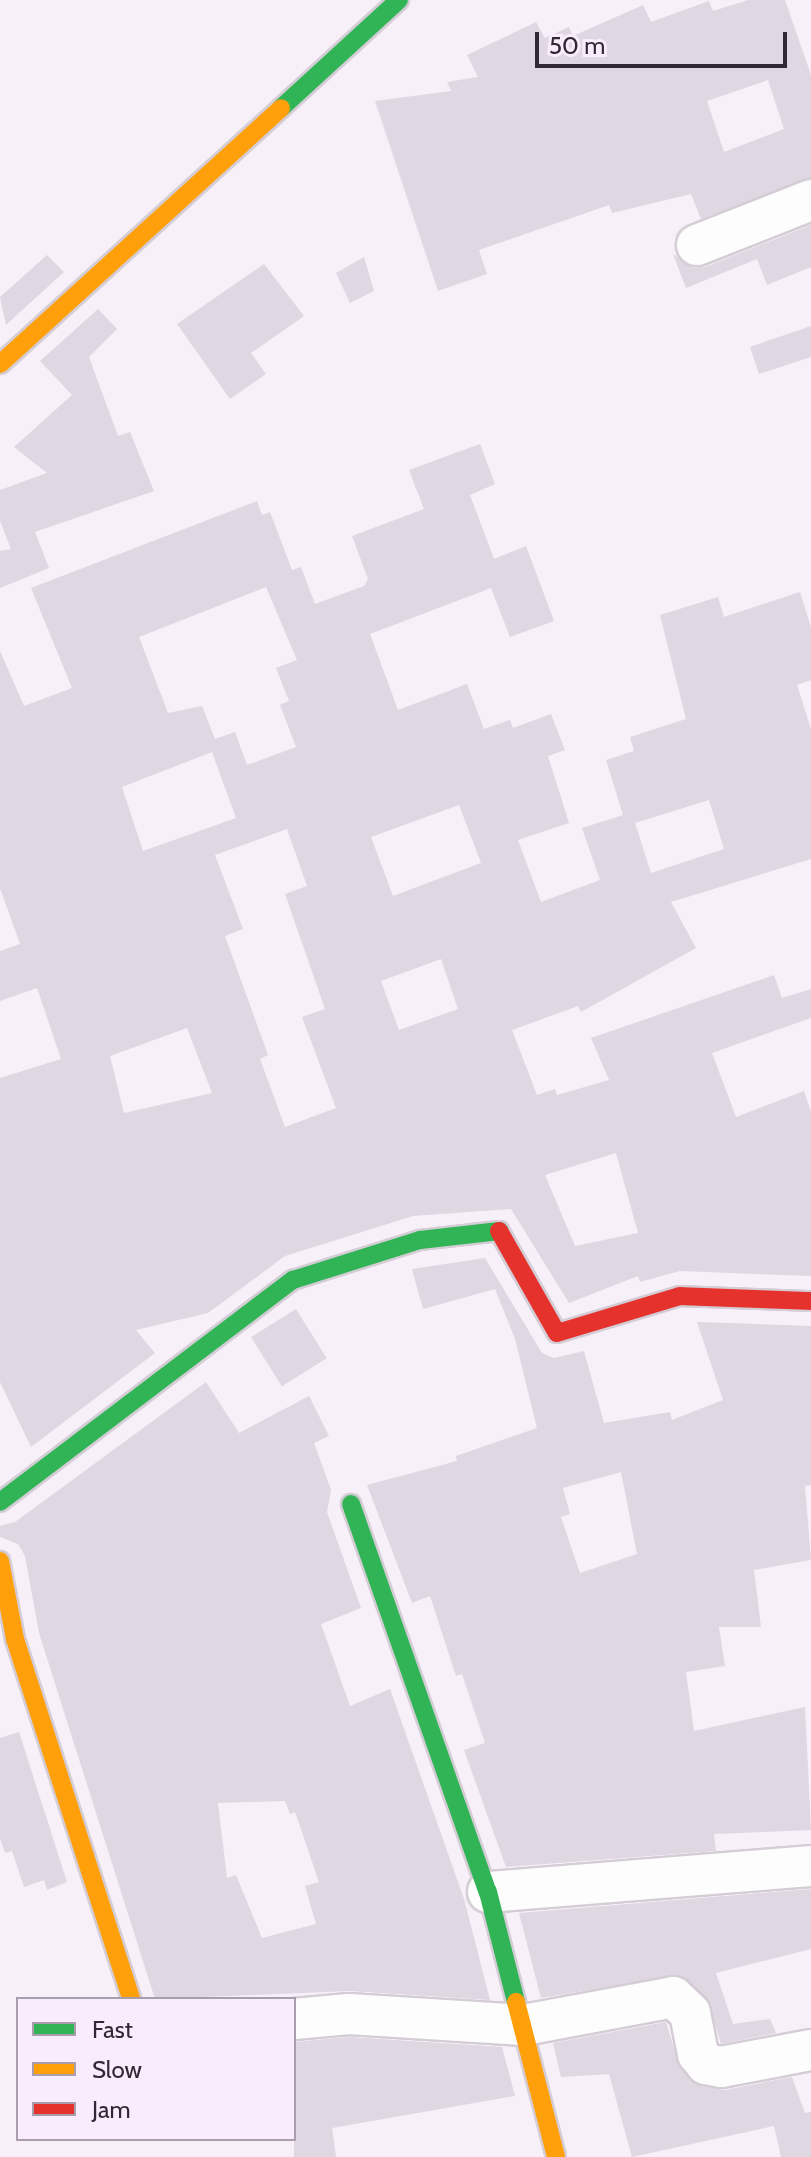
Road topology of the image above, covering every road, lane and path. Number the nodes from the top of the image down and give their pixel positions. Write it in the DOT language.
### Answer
graph roads {
  1 [pos="399,0"];
  2 [pos="811,200"];
  3 [pos="697,245"];
  4 [pos="0,364"];
  5 [pos="811,1301"];
  6 [pos="0,1502"];
  7 [pos="351,1504"];
  8 [pos="0,1561"];
  9 [pos="811,1866"];
  10 [pos="488,1892"];
  11 [pos="130,1997"];
  12 [pos="296,2019"];
  13 [pos="524,2025"];
  14 [pos="811,2050"];
  15 [pos="556,2157"];
  1 -- 4 [label="street"];
  2 -- 3 [label="street"];
  5 -- 6 [label="street"];
  7 -- 10 [label="street"];
  8 -- 11 [label="street"];
  9 -- 10 [label="street"];
  10 -- 13 [label="street"];
  12 -- 13 [label="street"];
  13 -- 14 [label="street"];
  13 -- 15 [label="street"];
}
